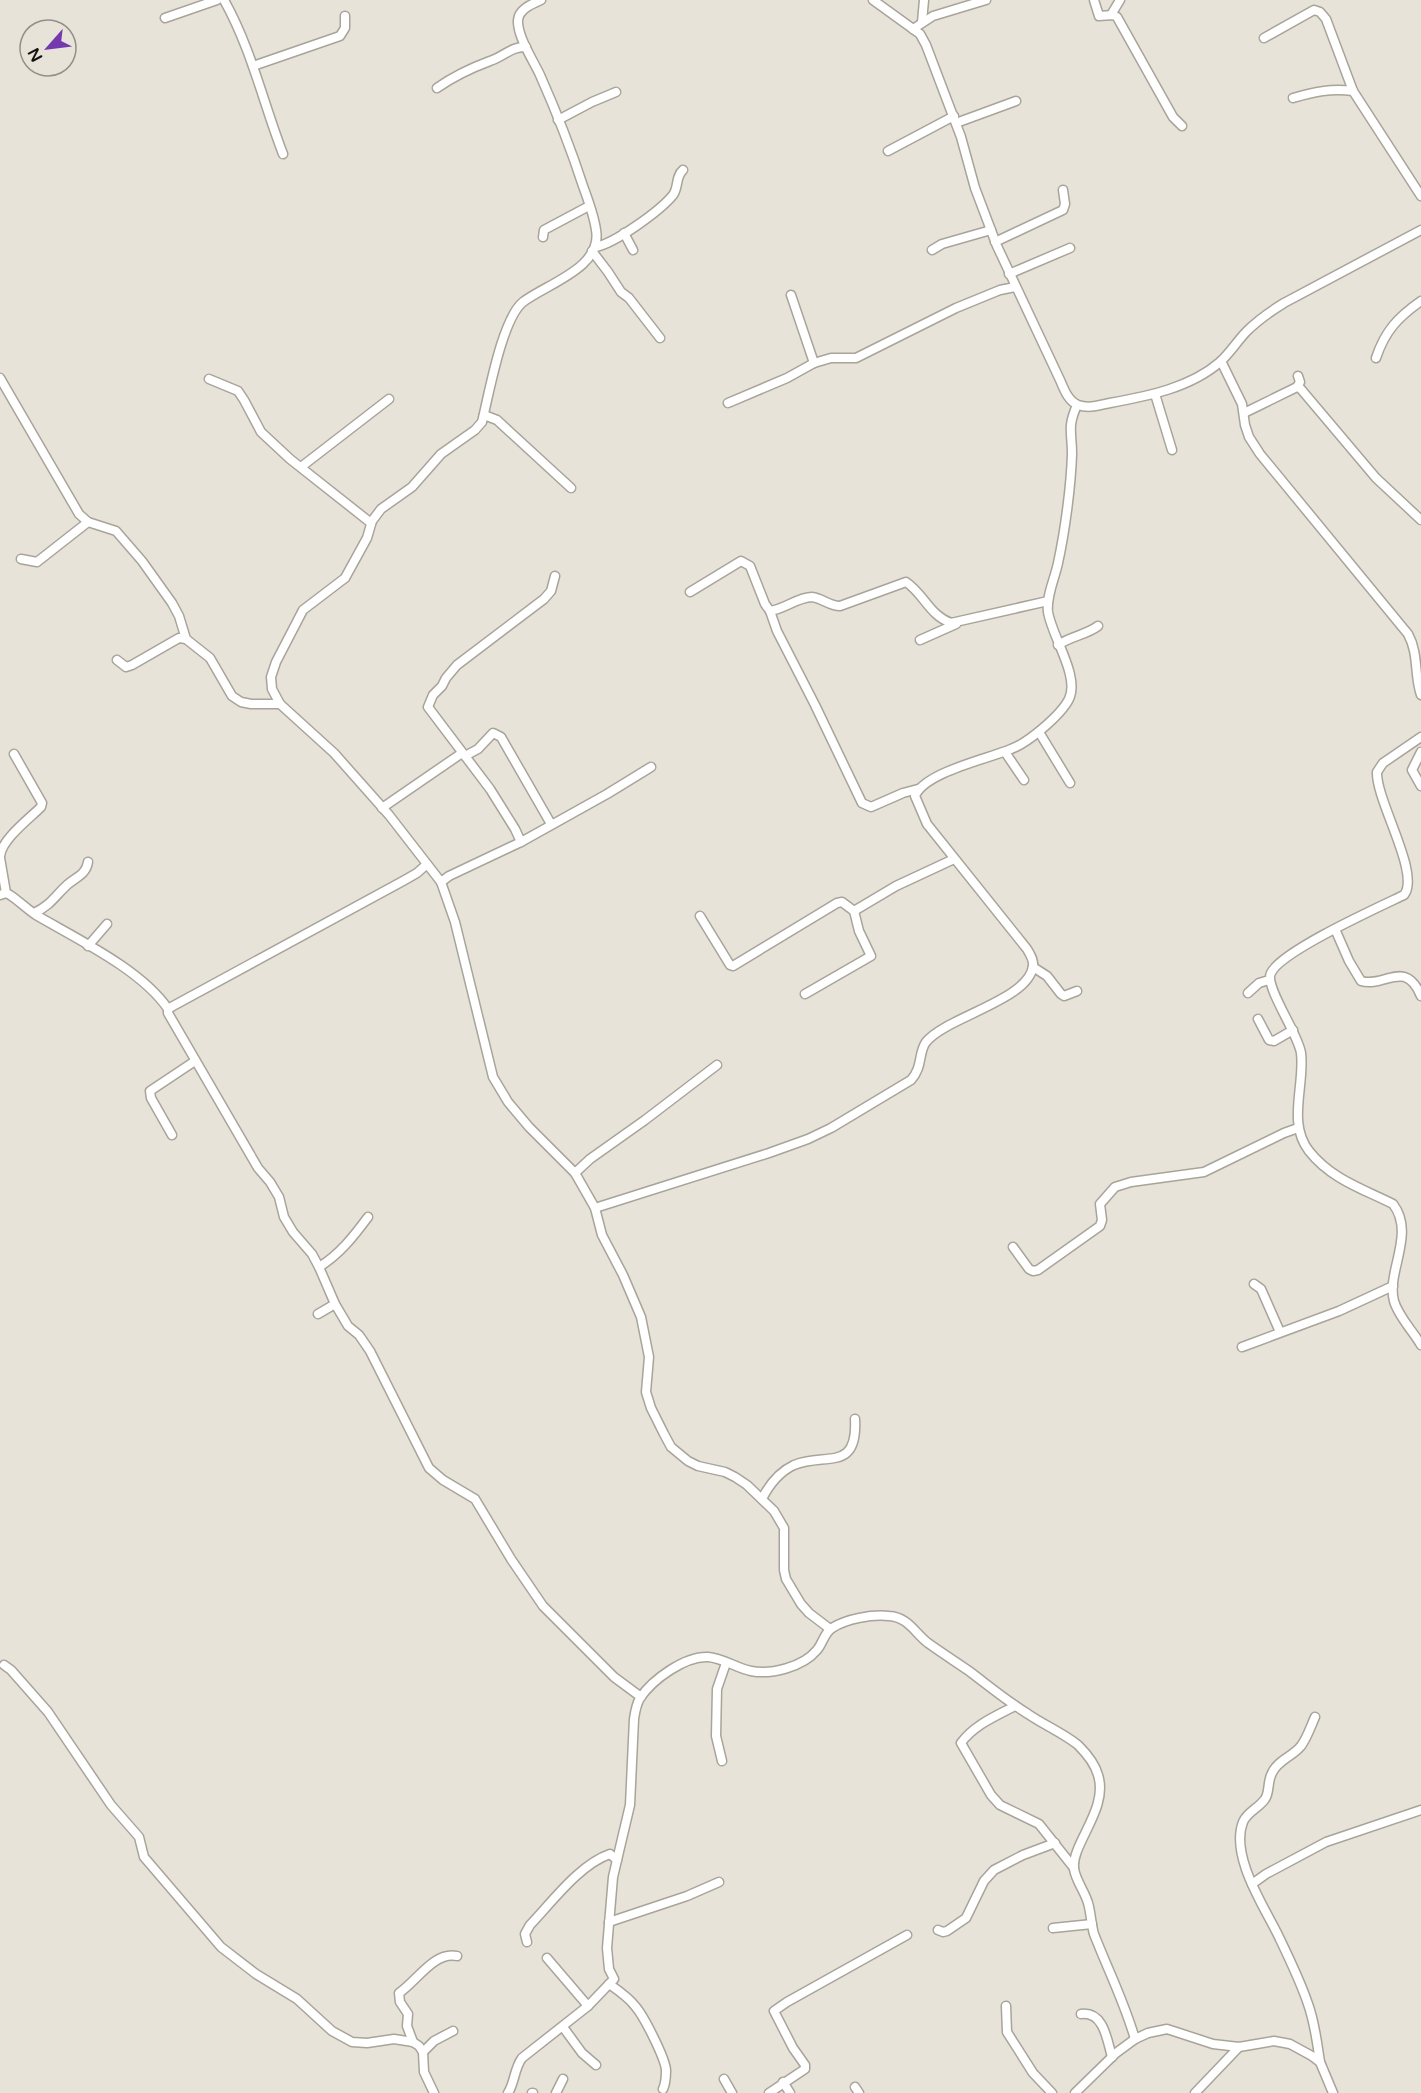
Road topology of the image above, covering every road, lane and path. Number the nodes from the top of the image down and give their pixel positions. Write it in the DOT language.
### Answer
graph roads {
  1 [pos="217,0"];
  2 [pos="224,0"];
  3 [pos="541,0"];
  4 [pos="873,0"];
  5 [pos="924,0"];
  6 [pos="986,0"];
  7 [pos="1094,0"];
  8 [pos="1120,0"];
  9 [pos="1111,15"];
  10 [pos="345,16"];
  11 [pos="165,18"];
  12 [pos="922,22"];
  13 [pos="913,29"];
  14 [pos="1264,38"];
  15 [pos="526,47"];
  16 [pos="253,66"];
  17 [pos="437,88"];
  18 [pos="1353,91"];
  19 [pos="616,92"];
  20 [pos="1293,98"];
  21 [pos="1016,100"];
  22 [pos="558,120"];
  23 [pos="955,120"];
  24 [pos="1182,126"];
  25 [pos="888,151"];
  26 [pos="283,154"];
  27 [pos="683,170"];
  28 [pos="1063,190"];
  29 [pos="1421,196"];
  30 [pos="589,206"];
  31 [pos="991,230"];
  32 [pos="1421,230"];
  33 [pos="624,233"];
  34 [pos="543,237"];
  35 [pos="995,242"];
  36 [pos="1070,248"];
  37 [pos="593,249"];
  38 [pos="633,250"];
  39 [pos="932,250"];
  40 [pos="1009,274"];
  41 [pos="1015,287"];
  42 [pos="791,295"];
  43 [pos="1421,301"];
  44 [pos="660,338"];
  45 [pos="1376,358"];
  46 [pos="1221,361"];
  47 [pos="814,363"];
  48 [pos="1298,376"];
  49 [pos="0,378"];
  50 [pos="209,379"];
  51 [pos="1297,387"];
  52 [pos="1155,394"];
  53 [pos="389,399"];
  54 [pos="728,404"];
  55 [pos="1077,405"];
  56 [pos="1244,413"];
  57 [pos="484,416"];
  58 [pos="1172,450"];
  59 [pos="301,467"];
  60 [pos="572,488"];
  61 [pos="1421,520"];
  62 [pos="88,522"];
  63 [pos="371,523"];
  64 [pos="21,559"];
  65 [pos="555,576"];
  66 [pos="690,592"];
  67 [pos="1048,601"];
  68 [pos="770,611"];
  69 [pos="959,622"];
  70 [pos="1098,626"];
  71 [pos="186,639"];
  72 [pos="920,640"];
  73 [pos="1058,645"];
  74 [pos="117,660"];
  75 [pos="1421,695"];
  76 [pos="280,704"];
  77 [pos="1040,732"];
  78 [pos="1421,737"];
  79 [pos="1005,752"];
  80 [pos="1421,752"];
  81 [pos="14,754"];
  82 [pos="464,754"];
  83 [pos="651,767"];
  84 [pos="1024,780"];
  85 [pos="1070,783"];
  86 [pos="1421,786"];
  87 [pos="918,789"];
  88 [pos="382,808"];
  89 [pos="551,824"];
  90 [pos="521,842"];
  91 [pos="0,857"];
  92 [pos="954,859"];
  93 [pos="88,862"];
  94 [pos="426,865"];
  95 [pos="441,882"];
  96 [pos="3,894"];
  97 [pos="854,911"];
  98 [pos="34,913"];
  99 [pos="700,916"];
  100 [pos="107,924"];
  101 [pos="1335,929"];
  102 [pos="88,946"];
  103 [pos="1033,967"];
  104 [pos="1269,981"];
  105 [pos="1077,991"];
  106 [pos="1248,993"];
  107 [pos="805,994"];
  108 [pos="1421,996"];
  109 [pos="168,1009"];
  110 [pos="1258,1019"];
  111 [pos="1293,1030"];
  112 [pos="195,1061"];
  113 [pos="717,1065"];
  114 [pos="1298,1128"];
  115 [pos="172,1135"];
  116 [pos="575,1173"];
  117 [pos="595,1208"];
  118 [pos="368,1218"];
  119 [pos="1013,1247"];
  120 [pos="319,1267"];
  121 [pos="1254,1284"];
  122 [pos="1393,1286"];
  123 [pos="335,1304"];
  124 [pos="318,1314"];
  125 [pos="1280,1332"];
  126 [pos="1420,1343"];
  127 [pos="1242,1347"];
  128 [pos="855,1419"];
  129 [pos="762,1499"];
  130 [pos="830,1629"];
  131 [pos="726,1662"];
  132 [pos="4,1665"];
  133 [pos="641,1697"];
  134 [pos="1015,1706"];
  135 [pos="1315,1717"];
  136 [pos="722,1761"];
  137 [pos="1421,1810"];
  138 [pos="1055,1843"];
  139 [pos="617,1860"];
  140 [pos="1074,1868"];
  141 [pos="719,1882"];
  142 [pos="1252,1884"];
  143 [pos="609,1922"];
  144 [pos="1092,1924"];
  145 [pos="1053,1928"];
  146 [pos="938,1930"];
  147 [pos="907,1935"];
  148 [pos="527,1942"];
  149 [pos="457,1956"];
  150 [pos="547,1958"];
  151 [pos="609,1984"];
  152 [pos="588,2006"];
  153 [pos="1006,2006"];
  154 [pos="1081,2014"];
  155 [pos="562,2027"];
  156 [pos="453,2031"];
  157 [pos="1135,2039"];
  158 [pos="413,2042"];
  159 [pos="1239,2048"];
  160 [pos="423,2052"];
  161 [pos="1112,2057"];
  162 [pos="1320,2062"];
  163 [pos="596,2065"];
  164 [pos="563,2079"];
  165 [pos="724,2079"];
  166 [pos="783,2082"];
  167 [pos="663,2089"];
  168 [pos="434,2093"];
  169 [pos="508,2093"];
  170 [pos="556,2093"];
  171 [pos="732,2093"];
  172 [pos="769,2093"];
  173 [pos="790,2093"];
  174 [pos="1052,2093"];
  175 [pos="1075,2093"];
  176 [pos="1195,2093"];
  177 [pos="1333,2093"];
  1 -- 11 [label="street"];
  2 -- 16 [label="street"];
  3 -- 15 [label="street"];
  4 -- 13 [label="street"];
  5 -- 12 [label="street"];
  6 -- 12 [label="street"];
  7 -- 9 [label="street"];
  8 -- 9 [label="street"];
  9 -- 24 [label="street"];
  10 -- 16 [label="street"];
  12 -- 13 [label="street"];
  13 -- 23 [label="street"];
  14 -- 18 [label="street"];
  15 -- 17 [label="street"];
  15 -- 22 [label="street"];
  16 -- 26 [label="street"];
  18 -- 20 [label="street"];
  18 -- 29 [label="street"];
  19 -- 22 [label="street"];
  21 -- 23 [label="street"];
  22 -- 30 [label="street"];
  23 -- 25 [label="street"];
  23 -- 31 [label="street"];
  27 -- 33 [label="street"];
  28 -- 35 [label="street"];
  30 -- 34 [label="street"];
  30 -- 37 [label="street"];
  31 -- 35 [label="street"];
  31 -- 39 [label="street"];
  32 -- 46 [label="street"];
  33 -- 37 [label="street"];
  33 -- 38 [label="street"];
  35 -- 40 [label="street"];
  36 -- 40 [label="street"];
  37 -- 44 [label="street"];
  37 -- 57 [label="street"];
  40 -- 41 [label="street"];
  41 -- 47 [label="street"];
  41 -- 55 [label="street"];
  42 -- 47 [label="street"];
  43 -- 45 [label="street"];
  46 -- 52 [label="street"];
  46 -- 56 [label="street"];
  47 -- 54 [label="street"];
  48 -- 51 [label="street"];
  49 -- 62 [label="street"];
  50 -- 59 [label="street"];
  51 -- 56 [label="street"];
  51 -- 61 [label="street"];
  52 -- 55 [label="street"];
  52 -- 58 [label="street"];
  53 -- 59 [label="street"];
  55 -- 67 [label="street"];
  56 -- 75 [label="street"];
  57 -- 60 [label="street"];
  57 -- 63 [label="street"];
  59 -- 63 [label="street"];
  62 -- 64 [label="street"];
  62 -- 71 [label="street"];
  63 -- 76 [label="street"];
  65 -- 82 [label="street"];
  66 -- 68 [label="street"];
  67 -- 69 [label="street"];
  67 -- 73 [label="street"];
  68 -- 69 [label="street"];
  68 -- 87 [label="street"];
  69 -- 72 [label="street"];
  70 -- 73 [label="street"];
  71 -- 74 [label="street"];
  71 -- 76 [label="street"];
  73 -- 77 [label="street"];
  76 -- 88 [label="street"];
  77 -- 79 [label="street"];
  77 -- 85 [label="street"];
  78 -- 101 [label="street"];
  79 -- 84 [label="street"];
  79 -- 87 [label="street"];
  80 -- 86 [label="street"];
  81 -- 91 [label="street"];
  82 -- 88 [label="street"];
  82 -- 89 [label="street"];
  82 -- 90 [label="street"];
  83 -- 89 [label="street"];
  87 -- 92 [label="street"];
  88 -- 94 [label="street"];
  89 -- 90 [label="street"];
  90 -- 95 [label="street"];
  91 -- 96 [label="street"];
  92 -- 97 [label="street"];
  92 -- 103 [label="street"];
  93 -- 98 [label="street"];
  94 -- 95 [label="street"];
  94 -- 109 [label="street"];
  95 -- 116 [label="street"];
  96 -- 98 [label="street"];
  97 -- 99 [label="street"];
  97 -- 107 [label="street"];
  98 -- 102 [label="street"];
  100 -- 102 [label="street"];
  101 -- 104 [label="street"];
  101 -- 108 [label="street"];
  102 -- 109 [label="street"];
  103 -- 105 [label="street"];
  103 -- 117 [label="street"];
  104 -- 106 [label="street"];
  104 -- 111 [label="street"];
  109 -- 112 [label="street"];
  110 -- 111 [label="street"];
  111 -- 114 [label="street"];
  112 -- 115 [label="street"];
  112 -- 120 [label="street"];
  113 -- 116 [label="street"];
  114 -- 119 [label="street"];
  114 -- 122 [label="street"];
  116 -- 117 [label="street"];
  117 -- 129 [label="street"];
  118 -- 120 [label="street"];
  120 -- 123 [label="street"];
  121 -- 125 [label="street"];
  122 -- 125 [label="street"];
  122 -- 126 [label="street"];
  123 -- 124 [label="street"];
  123 -- 133 [label="street"];
  125 -- 127 [label="street"];
  128 -- 129 [label="street"];
  129 -- 130 [label="street"];
  130 -- 131 [label="street"];
  130 -- 134 [label="street"];
  131 -- 133 [label="street"];
  131 -- 136 [label="street"];
  132 -- 158 [label="street"];
  133 -- 139 [label="street"];
  134 -- 138 [label="street"];
  134 -- 140 [label="street"];
  135 -- 142 [label="street"];
  137 -- 142 [label="street"];
  138 -- 140 [label="street"];
  138 -- 146 [label="street"];
  139 -- 143 [label="street"];
  139 -- 148 [label="street"];
  140 -- 144 [label="street"];
  141 -- 143 [label="street"];
  142 -- 162 [label="street"];
  143 -- 151 [label="street"];
  144 -- 145 [label="street"];
  144 -- 157 [label="street"];
  147 -- 166 [label="street"];
  149 -- 158 [label="street"];
  150 -- 152 [label="street"];
  151 -- 152 [label="street"];
  151 -- 167 [label="street"];
  152 -- 155 [label="street"];
  153 -- 174 [label="street"];
  154 -- 161 [label="street"];
  155 -- 163 [label="street"];
  155 -- 169 [label="street"];
  156 -- 160 [label="street"];
  157 -- 159 [label="street"];
  157 -- 161 [label="street"];
  158 -- 160 [label="street"];
  159 -- 162 [label="street"];
  159 -- 176 [label="street"];
  160 -- 168 [label="street"];
  161 -- 175 [label="street"];
  162 -- 177 [label="street"];
  164 -- 170 [label="street"];
  165 -- 171 [label="street"];
  166 -- 172 [label="street"];
  166 -- 173 [label="street"];
}
